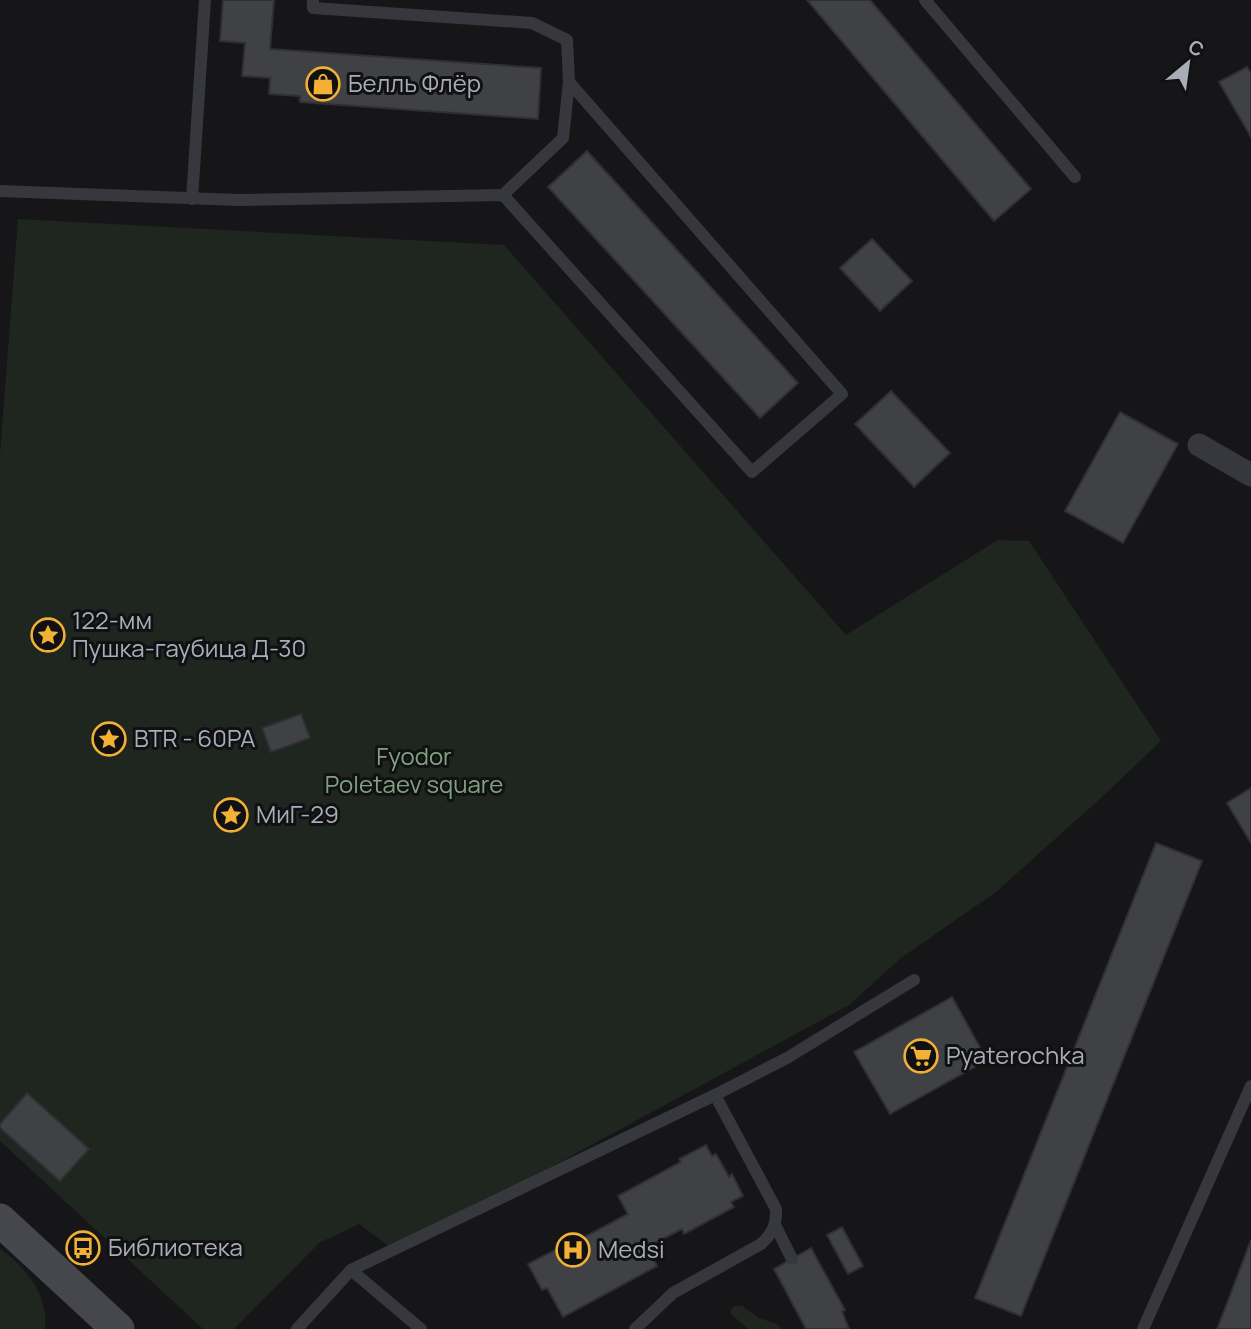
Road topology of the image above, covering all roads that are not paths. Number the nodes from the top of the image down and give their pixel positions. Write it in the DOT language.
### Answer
graph roads {
  1 [pos="205,0"];
  2 [pos="313,0"];
  3 [pos="925,0"];
  4 [pos="569,82"];
  5 [pos="1075,177"];
  6 [pos="0,191"];
  7 [pos="503,195"];
  8 [pos="192,199"];
  9 [pos="1199,445"];
  10 [pos="1251,475"];
  11 [pos="914,981"];
  12 [pos="1251,1086"];
  13 [pos="715,1096"];
  14 [pos="0,1220"];
  15 [pos="775,1226"];
  16 [pos="792,1259"];
  17 [pos="351,1270"];
  18 [pos="107,1325"];
  19 [pos="297,1329"];
  20 [pos="421,1329"];
  21 [pos="635,1329"];
  22 [pos="1143,1329"];
  1 -- 8 [label="lane"];
  2 -- 4 [label="lane"];
  3 -- 5 [label="lane"];
  4 -- 7 [label="lane"];
  4 -- 7 [label="lane"];
  6 -- 8 [label="lane"];
  7 -- 8 [label="lane"];
  9 -- 10 [label="street"];
  11 -- 13 [label="lane"];
  12 -- 22 [label="lane"];
  13 -- 15 [label="lane"];
  13 -- 17 [label="lane"];
  14 -- 18 [label="main road"];
  15 -- 16 [label="lane"];
  15 -- 21 [label="lane"];
  17 -- 19 [label="lane"];
  17 -- 20 [label="lane"];
}
